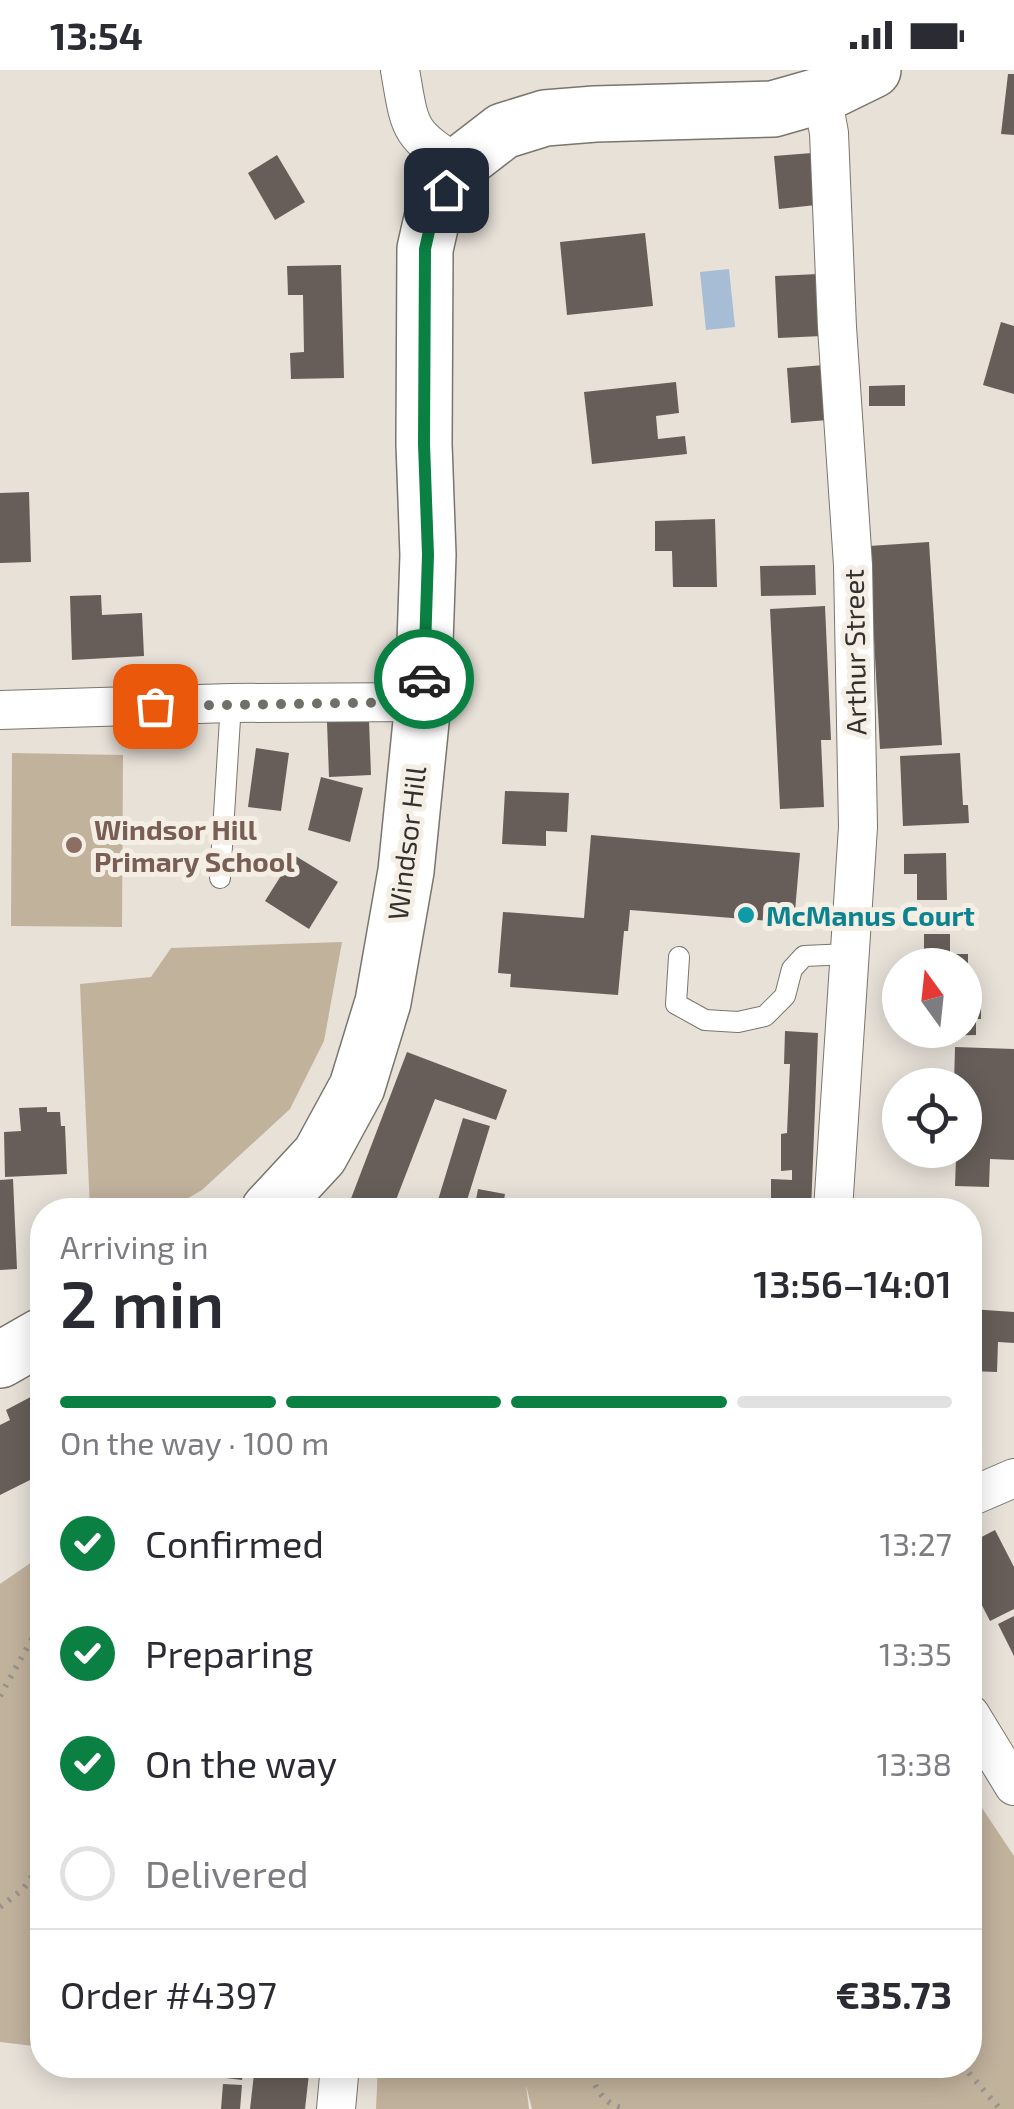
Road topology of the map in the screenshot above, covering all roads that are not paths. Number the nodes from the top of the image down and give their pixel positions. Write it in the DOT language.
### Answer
graph roads {
  1 [pos="400,70"];
  2 [pos="873,70"];
  3 [pos="822,94"];
  4 [pos="458,166"];
  5 [pos="423,702"];
  6 [pos="231,703"];
  7 [pos="0,710"];
  8 [pos="220,878"];
  9 [pos="849,954"];
  10 [pos="680,957"];
  11 [pos="280,1198"];
  12 [pos="834,1198"];
  13 [pos="30,1343"];
  14 [pos="0,1360"];
  15 [pos="1014,1478"];
  16 [pos="982,1491"];
  17 [pos="982,1734"];
  18 [pos="1014,1786"];
  19 [pos="339,2078"];
  20 [pos="336,2109"];
  1 -- 4 [label="street"];
  2 -- 3 [label="main road, Windsor Hill"];
  3 -- 4 [label="main road, Windsor Hill"];
  3 -- 9 [label="street, Arthur Street"];
  4 -- 5 [label="main road, Windsor Hill"];
  5 -- 6 [label="street"];
  5 -- 11 [label="main road, Windsor Hill"];
  6 -- 7 [label="street"];
  6 -- 8 [label="lane"];
  9 -- 10 [label="lane"];
  9 -- 12 [label="street, Arthur Street"];
  13 -- 14 [label="main road"];
  15 -- 16 [label="street"];
  17 -- 18 [label="street"];
  19 -- 20 [label="street"];
}
